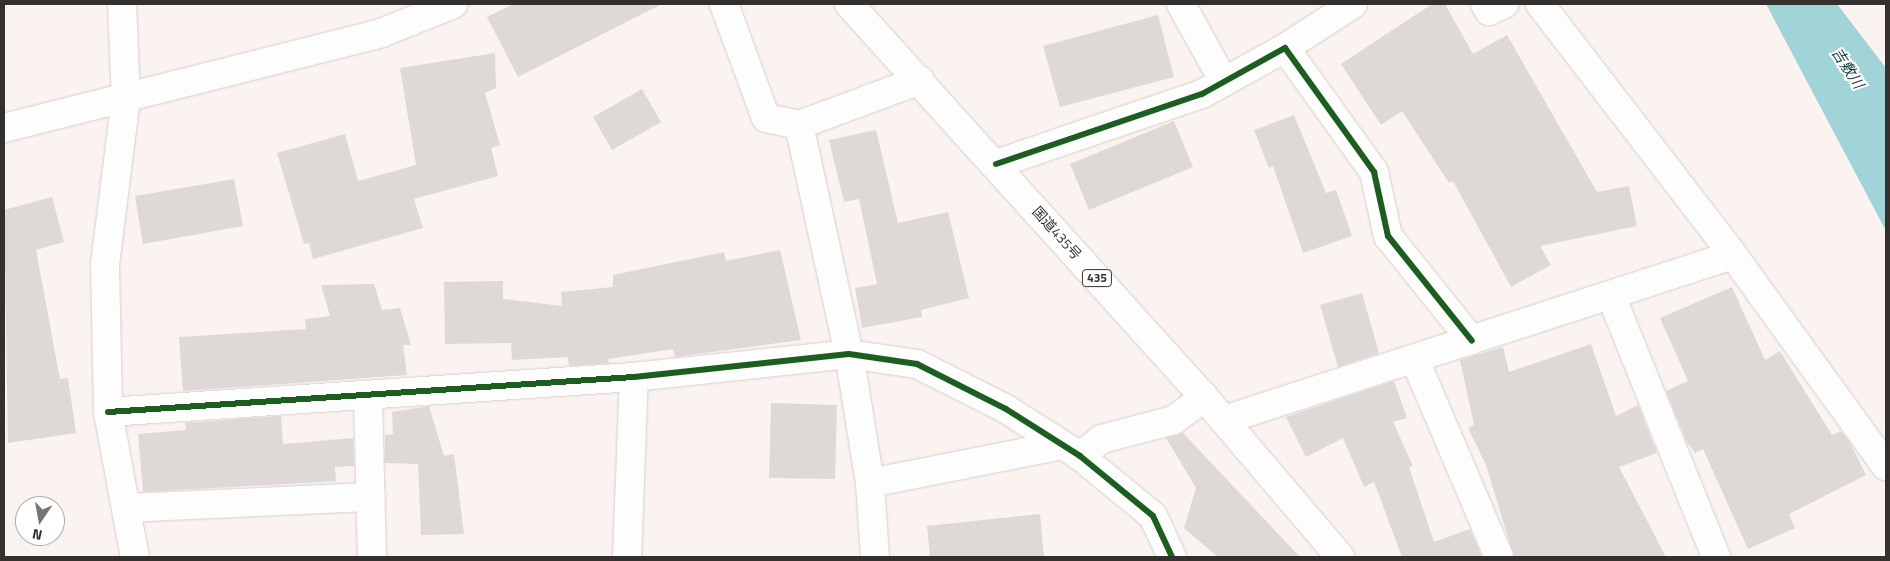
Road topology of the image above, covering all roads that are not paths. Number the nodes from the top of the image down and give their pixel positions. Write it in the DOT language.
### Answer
graph roads {
  1 [pos="122,4"];
  2 [pos="454,4"];
  3 [pos="724,4"];
  4 [pos="849,4"];
  5 [pos="1181,4"];
  6 [pos="1353,4"];
  7 [pos="1485,4"];
  8 [pos="1504,4"];
  9 [pos="1540,4"];
  10 [pos="1285,48"];
  11 [pos="920,80"];
  12 [pos="1224,82"];
  13 [pos="126,98"];
  14 [pos="799,125"];
  15 [pos="4,128"];
  16 [pos="996,164"];
  17 [pos="1733,255"];
  18 [pos="1612,298"];
  19 [pos="1472,341"];
  20 [pos="849,354"];
  21 [pos="1415,360"];
  22 [pos="634,377"];
  23 [pos="368,396"];
  24 [pos="1204,398"];
  25 [pos="108,412"];
  26 [pos="1224,420"];
  27 [pos="1071,450"];
  28 [pos="1886,466"];
  29 [pos="870,483"];
  30 [pos="371,497"];
  31 [pos="127,508"];
  32 [pos="135,557"];
  33 [pos="372,557"];
  34 [pos="627,557"];
  35 [pos="875,557"];
  36 [pos="1172,557"];
  37 [pos="1340,557"];
  38 [pos="1499,557"];
  39 [pos="1716,557"];
  1 -- 13 [label="main road"];
  2 -- 13 [label="main road"];
  3 -- 14 [label="main road"];
  4 -- 11 [label="main road, 国道435号 / 435"];
  5 -- 12 [label="main road"];
  6 -- 10 [label="main road"];
  7 -- 8 [label="main road"];
  9 -- 17 [label="main road"];
  10 -- 12 [label="main road"];
  10 -- 19 [label="main road"];
  11 -- 14 [label="main road"];
  11 -- 16 [label="main road, 国道435号 / 435"];
  12 -- 16 [label="main road"];
  13 -- 15 [label="main road"];
  13 -- 25 [label="main road"];
  14 -- 20 [label="main road"];
  16 -- 24 [label="main road, 国道435号 / 435"];
  17 -- 18 [label="main road"];
  17 -- 28 [label="main road"];
  18 -- 19 [label="main road"];
  18 -- 39 [label="main road"];
  19 -- 21 [label="main road"];
  20 -- 22 [label="main road"];
  20 -- 27 [label="main road"];
  20 -- 29 [label="main road"];
  21 -- 26 [label="main road"];
  21 -- 38 [label="main road"];
  22 -- 23 [label="main road"];
  22 -- 34 [label="main road"];
  23 -- 25 [label="main road"];
  23 -- 30 [label="main road"];
  24 -- 26 [label="main road, 国道435号 / 435"];
  24 -- 27 [label="main road"];
  25 -- 31 [label="main road"];
  26 -- 37 [label="main road, 国道435号 / 435"];
  27 -- 29 [label="main road"];
  27 -- 36 [label="main road"];
  29 -- 35 [label="main road"];
  30 -- 31 [label="main road"];
  30 -- 33 [label="main road"];
  31 -- 32 [label="main road"];
}
